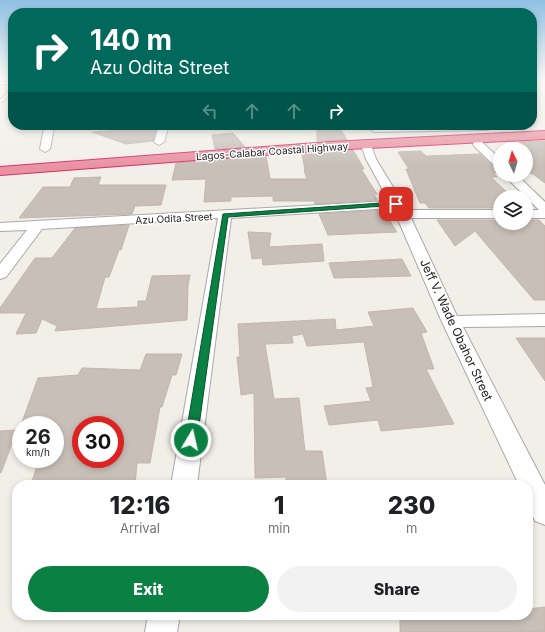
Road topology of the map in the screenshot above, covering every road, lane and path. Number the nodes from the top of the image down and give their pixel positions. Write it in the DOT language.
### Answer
graph roads {
  1 [pos="49,130"];
  2 [pos="162,130"];
  3 [pos="463,130"];
  4 [pos="545,135"];
  5 [pos="478,144"];
  6 [pos="154,145"];
  7 [pos="367,148"];
  8 [pos="50,151"];
  9 [pos="31,154"];
  10 [pos="493,158"];
  11 [pos="0,171"];
  12 [pos="517,182"];
  13 [pos="400,209"];
  14 [pos="545,209"];
  15 [pos="493,214"];
  16 [pos="533,214"];
  17 [pos="545,214"];
  18 [pos="225,215"];
  19 [pos="38,225"];
  20 [pos="0,227"];
  21 [pos="0,274"];
  22 [pos="545,320"];
  23 [pos="451,322"];
  24 [pos="185,480"];
  25 [pos="529,480"];
  26 [pos="533,488"];
  27 [pos="545,512"];
  28 [pos="163,620"];
  29 [pos="161,632"];
  1 -- 8 [label="street"];
  2 -- 6 [label="street"];
  3 -- 6 [label="highway, Lagos-Calabar Coastal Highway"];
  4 -- 11 [label="highway, Lagos-Calabar Coastal Highway"];
  5 -- 10 [label="street"];
  7 -- 13 [label="street, Jeff V. Wade Obahor Street"];
  8 -- 9 [label="highway"];
  12 -- 14 [label="street"];
  13 -- 15 [label="street, Azu Odita Street"];
  13 -- 18 [label="street, Azu Odita Street"];
  13 -- 23 [label="street, Jeff V. Wade Obahor Street"];
  16 -- 17 [label="street"];
  18 -- 19 [label="street, Azu Odita Street"];
  18 -- 24 [label="street"];
  19 -- 20 [label="street, Azu Odita Street"];
  19 -- 21 [label="street"];
  22 -- 23 [label="street"];
  23 -- 25 [label="street, Jeff V. Wade Obahor Street"];
  26 -- 27 [label="street, Jeff V. Wade Obahor Street"];
  28 -- 29 [label="street"];
}
